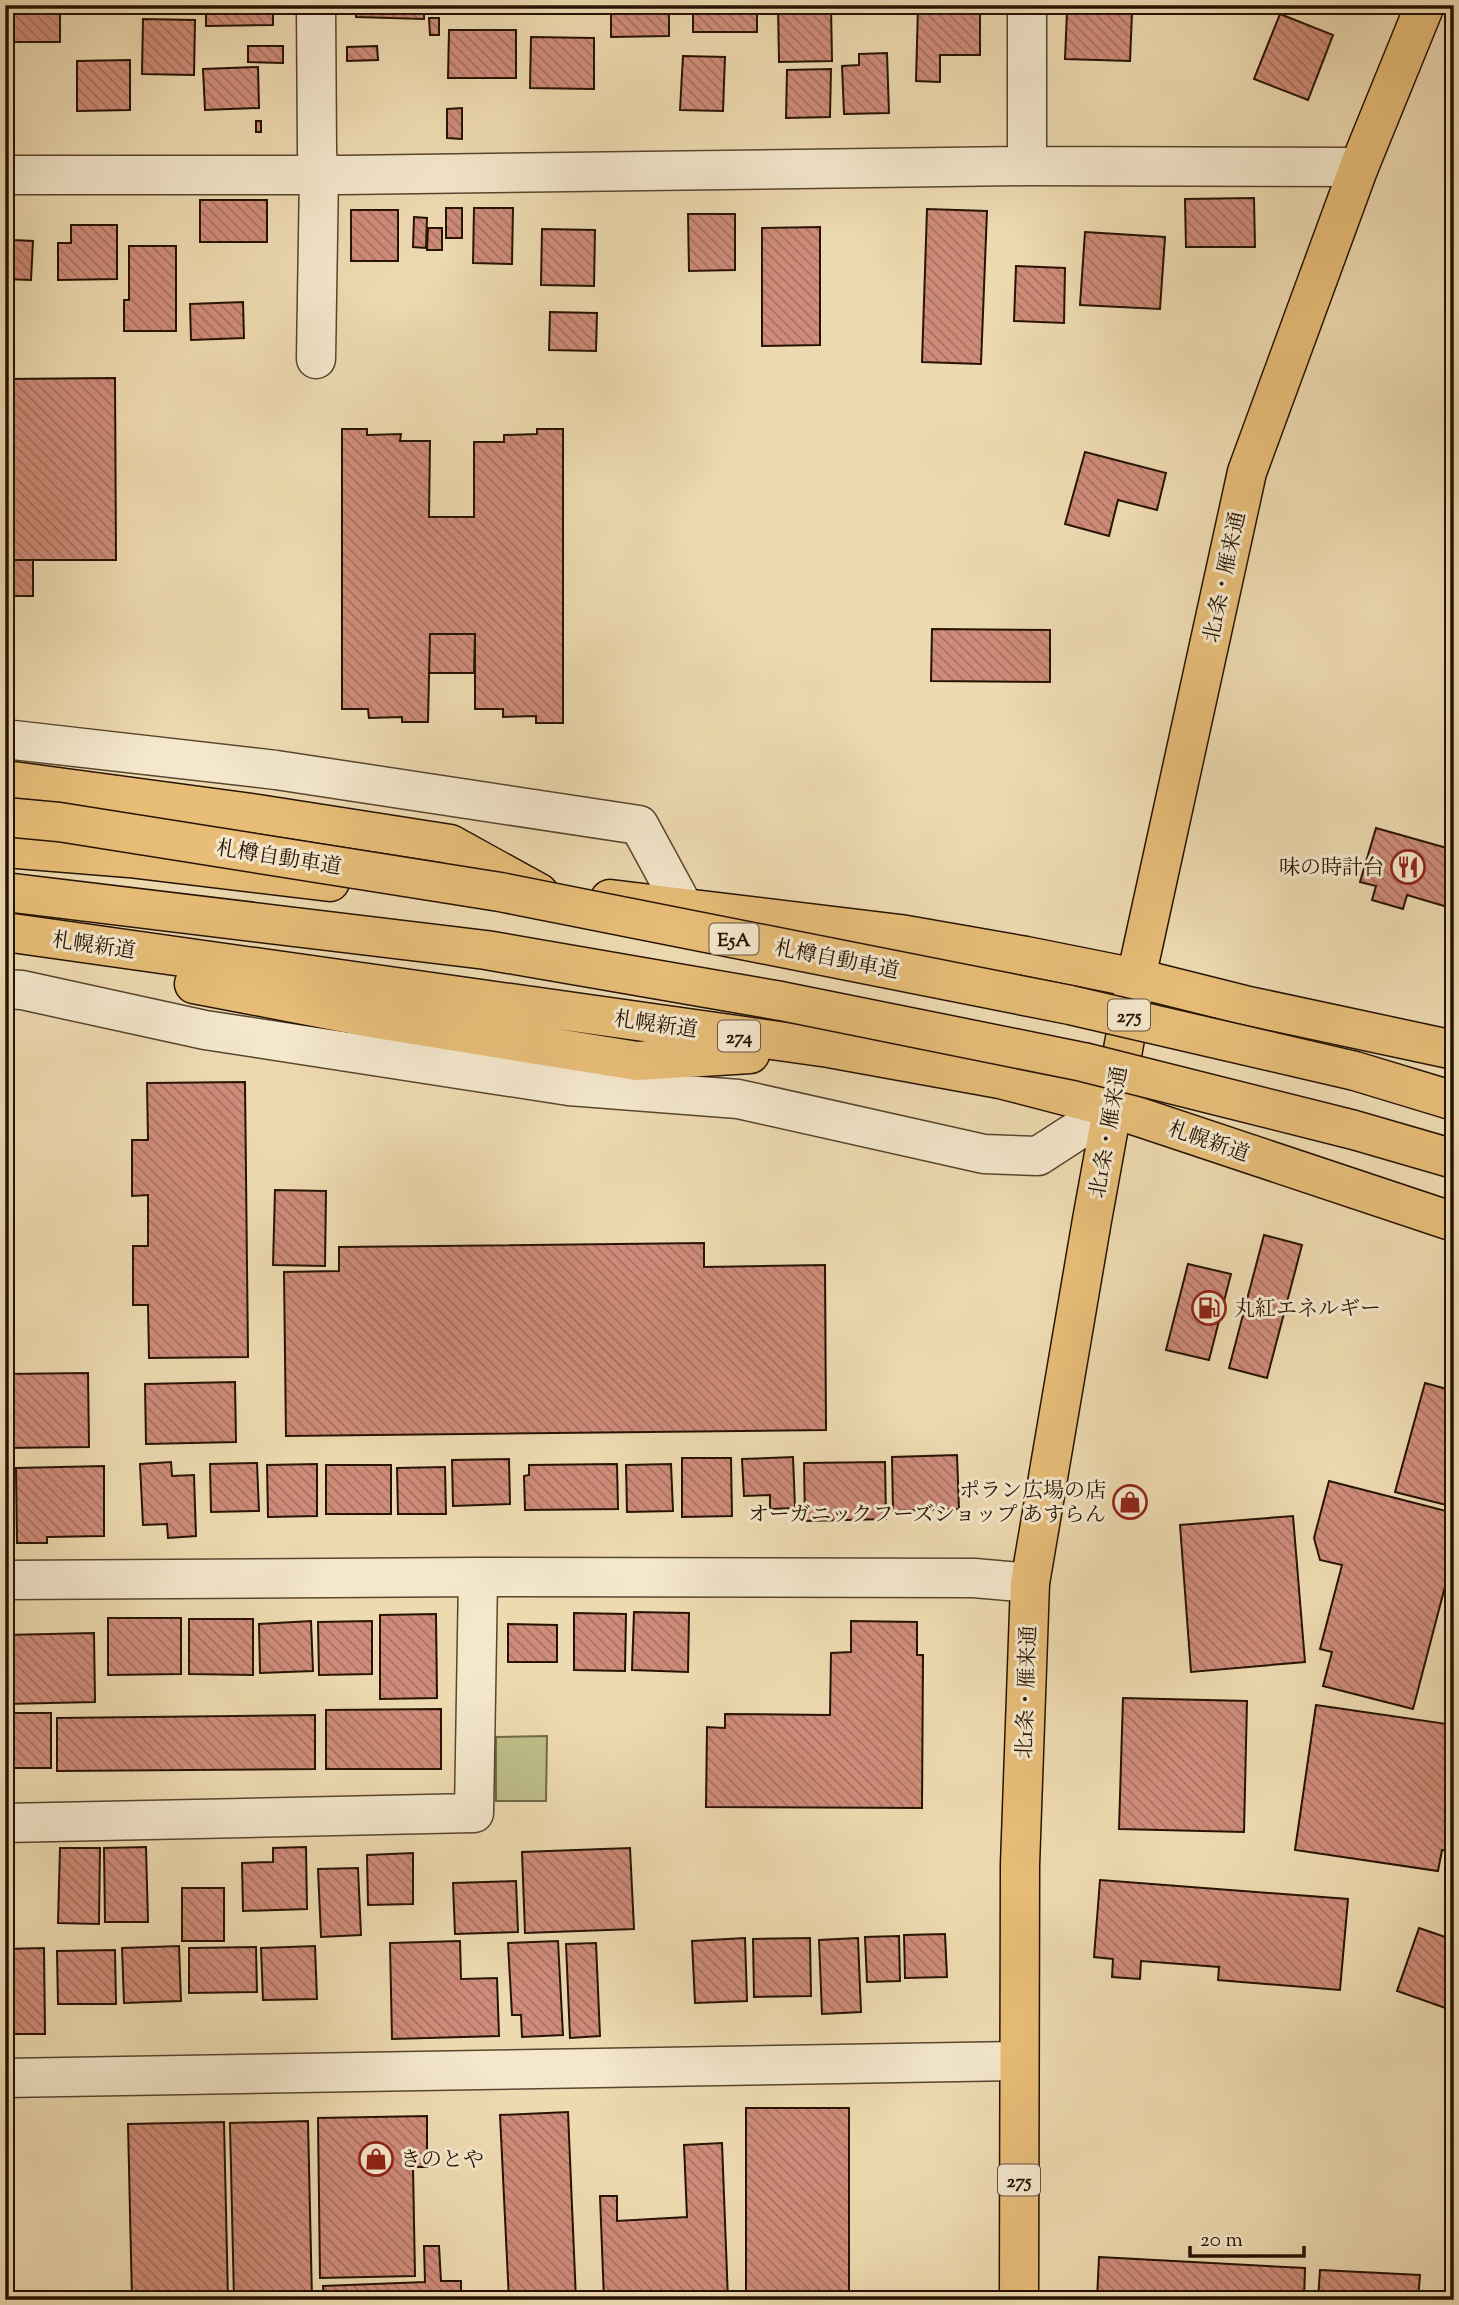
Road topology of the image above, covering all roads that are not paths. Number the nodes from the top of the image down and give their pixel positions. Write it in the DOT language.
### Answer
graph roads {
  1 [pos="316,5"];
  2 [pos="1027,5"];
  3 [pos="1425,5"];
  4 [pos="1027,166"];
  5 [pos="1359,167"];
  6 [pos="319,174"];
  7 [pos="5,175"];
  8 [pos="317,359"];
  9 [pos="5,740"];
  10 [pos="5,779"];
  11 [pos="5,817"];
  12 [pos="5,848"];
  13 [pos="5,892"];
  14 [pos="539,892"];
  15 [pos="683,906"];
  16 [pos="5,932"];
  17 [pos="5,952"];
  18 [pos="1136,978"];
  19 [pos="5,989"];
  20 [pos="829,1048"];
  21 [pos="1454,1050"];
  22 [pos="1454,1101"];
  23 [pos="1112,1108"];
  24 [pos="1454,1159"];
  25 [pos="1454,1222"];
  26 [pos="478,1577"];
  27 [pos="5,1580"];
  28 [pos="1030,1583"];
  29 [pos="5,1823"];
  30 [pos="1019,2061"];
  31 [pos="5,2078"];
  32 [pos="1018,2300"];
  1 -- 6 [label="street"];
  2 -- 4 [label="street"];
  3 -- 5 [label="highway, 北1条・雁来通 / 275"];
  4 -- 5 [label="street"];
  4 -- 6 [label="street"];
  5 -- 18 [label="highway, 北1条・雁来通 / 275"];
  6 -- 7 [label="street"];
  6 -- 8 [label="street"];
  9 -- 15 [label="street"];
  10 -- 14 [label="highway"];
  11 -- 22 [label="highway, 札樽自動車道 / E5A, bridge"];
  12 -- 14 [label="highway"];
  13 -- 24 [label="highway, bridge"];
  14 -- 15 [label="highway"];
  15 -- 18 [label="highway"];
  16 -- 20 [label="highway, 札幌新道 / 274"];
  17 -- 20 [label="highway"];
  18 -- 21 [label="highway"];
  18 -- 23 [label="highway, 北1条・雁来通 / 275"];
  19 -- 23 [label="street"];
  20 -- 23 [label="highway, 札幌新道 / 274"];
  23 -- 25 [label="highway, 札幌新道 / 274"];
  23 -- 28 [label="highway, 北1条・雁来通 / 275"];
  26 -- 27 [label="street"];
  26 -- 28 [label="street"];
  26 -- 29 [label="street"];
  28 -- 30 [label="highway, 北1条・雁来通 / 275"];
  30 -- 31 [label="street"];
  30 -- 32 [label="highway, 北1条・雁来通 / 275"];
}
